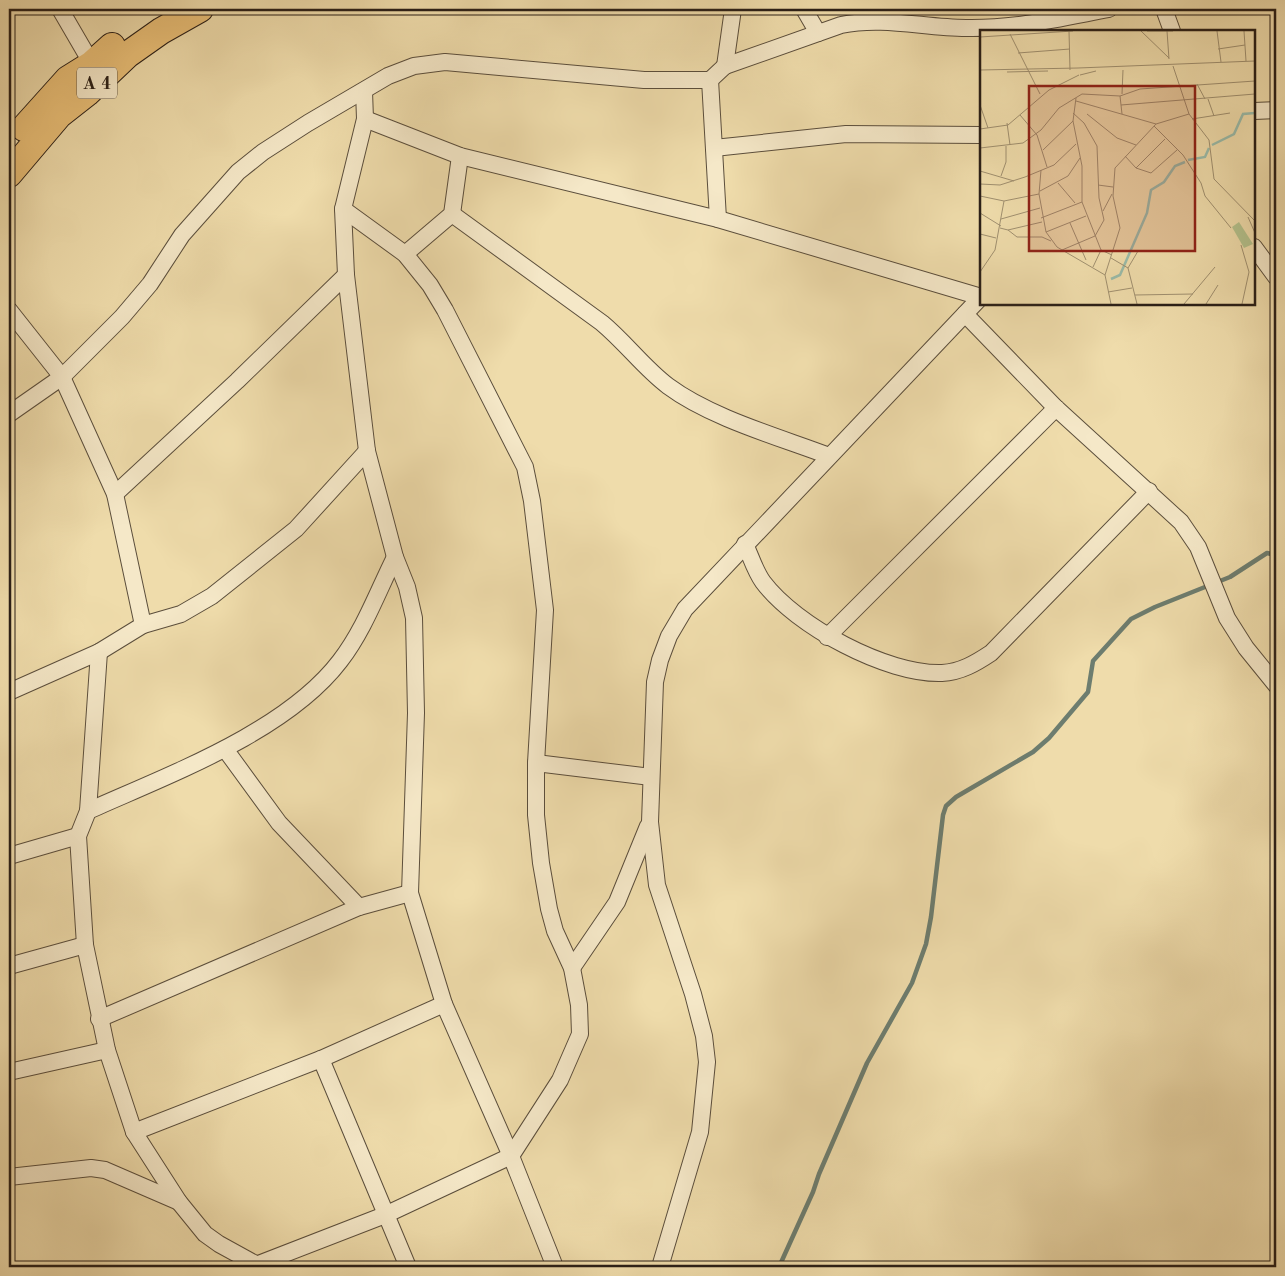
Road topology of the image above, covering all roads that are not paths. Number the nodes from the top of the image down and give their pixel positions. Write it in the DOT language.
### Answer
graph roads {
  1 [pos="60,9"];
  2 [pos="166,9"];
  3 [pos="200,9"];
  4 [pos="733,9"];
  5 [pos="804,9"];
  6 [pos="1109,9"];
  7 [pos="1164,9"];
  8 [pos="1172,30"];
  9 [pos="818,33"];
  10 [pos="92,64"];
  11 [pos="725,66"];
  12 [pos="710,80"];
  13 [pos="364,92"];
  14 [pos="1276,110"];
  15 [pos="1255,111"];
  16 [pos="366,119"];
  17 [pos="980,134"];
  18 [pos="9,147"];
  19 [pos="714,148"];
  20 [pos="460,156"];
  21 [pos="9,174"];
  22 [pos="343,209"];
  23 [pos="452,214"];
  24 [pos="718,219"];
  25 [pos="1257,252"];
  26 [pos="405,254"];
  27 [pos="1276,254"];
  28 [pos="346,275"];
  29 [pos="1276,277"];
  30 [pos="980,297"];
  31 [pos="980,298"];
  32 [pos="9,310"];
  33 [pos="965,314"];
  34 [pos="62,377"];
  35 [pos="1056,408"];
  36 [pos="9,414"];
  37 [pos="367,451"];
  38 [pos="829,456"];
  39 [pos="1149,492"];
  40 [pos="115,494"];
  41 [pos="745,544"];
  42 [pos="395,556"];
  43 [pos="143,625"];
  44 [pos="827,637"];
  45 [pos="99,652"];
  46 [pos="1276,685"];
  47 [pos="9,692"];
  48 [pos="226,749"];
  49 [pos="536,763"];
  50 [pos="651,777"];
  51 [pos="88,812"];
  52 [pos="650,822"];
  53 [pos="78,836"];
  54 [pos="9,856"];
  55 [pos="410,893"];
  56 [pos="359,907"];
  57 [pos="86,945"];
  58 [pos="9,966"];
  59 [pos="572,968"];
  60 [pos="444,1004"];
  61 [pos="99,1019"];
  62 [pos="107,1050"];
  63 [pos="321,1059"];
  64 [pos="9,1072"];
  65 [pos="134,1132"];
  66 [pos="511,1156"];
  67 [pos="9,1177"];
  68 [pos="179,1202"];
  69 [pos="385,1215"];
  70 [pos="258,1266"];
  71 [pos="408,1267"];
  72 [pos="555,1267"];
  73 [pos="660,1267"];
  1 -- 10 [label="street"];
  2 -- 10 [label="highway, A 4"];
  3 -- 21 [label="highway, A 4"];
  4 -- 11 [label="street"];
  5 -- 9 [label="street"];
  6 -- 9 [label="street"];
  7 -- 8 [label="street"];
  9 -- 11 [label="street"];
  10 -- 18 [label="highway, A 4"];
  11 -- 12 [label="street"];
  12 -- 13 [label="street"];
  12 -- 19 [label="street"];
  13 -- 16 [label="street"];
  13 -- 34 [label="street"];
  14 -- 15 [label="street"];
  16 -- 20 [label="street"];
  16 -- 22 [label="street"];
  17 -- 19 [label="street"];
  19 -- 24 [label="street"];
  20 -- 23 [label="street"];
  20 -- 24 [label="street"];
  22 -- 26 [label="street"];
  22 -- 28 [label="street"];
  23 -- 26 [label="street"];
  23 -- 38 [label="street"];
  24 -- 30 [label="street"];
  25 -- 27 [label="street"];
  25 -- 29 [label="street"];
  26 -- 49 [label="street"];
  28 -- 37 [label="street"];
  28 -- 40 [label="street"];
  31 -- 33 [label="street"];
  32 -- 34 [label="street"];
  33 -- 35 [label="street"];
  33 -- 38 [label="street"];
  34 -- 36 [label="street"];
  34 -- 40 [label="street"];
  35 -- 39 [label="street"];
  35 -- 44 [label="street"];
  37 -- 42 [label="street"];
  37 -- 43 [label="street"];
  38 -- 41 [label="street"];
  39 -- 44 [label="street"];
  39 -- 46 [label="street"];
  40 -- 43 [label="street"];
  41 -- 44 [label="street"];
  41 -- 50 [label="street"];
  42 -- 48 [label="street"];
  42 -- 55 [label="street"];
  43 -- 45 [label="street"];
  45 -- 47 [label="street"];
  45 -- 51 [label="street"];
  48 -- 51 [label="street"];
  48 -- 56 [label="street"];
  49 -- 50 [label="street"];
  49 -- 59 [label="street"];
  50 -- 52 [label="street"];
  51 -- 53 [label="street"];
  52 -- 59 [label="street"];
  52 -- 73 [label="street"];
  53 -- 54 [label="street"];
  53 -- 57 [label="street"];
  55 -- 56 [label="street"];
  55 -- 60 [label="street"];
  56 -- 61 [label="street"];
  57 -- 58 [label="street"];
  57 -- 61 [label="street"];
  59 -- 66 [label="street"];
  60 -- 63 [label="street"];
  60 -- 66 [label="street"];
  61 -- 62 [label="street"];
  62 -- 64 [label="street"];
  62 -- 65 [label="street"];
  63 -- 65 [label="street"];
  63 -- 69 [label="street"];
  65 -- 68 [label="street"];
  66 -- 69 [label="street"];
  66 -- 72 [label="street"];
  67 -- 68 [label="street"];
  68 -- 70 [label="street"];
  69 -- 70 [label="street"];
  69 -- 71 [label="street"];
}
